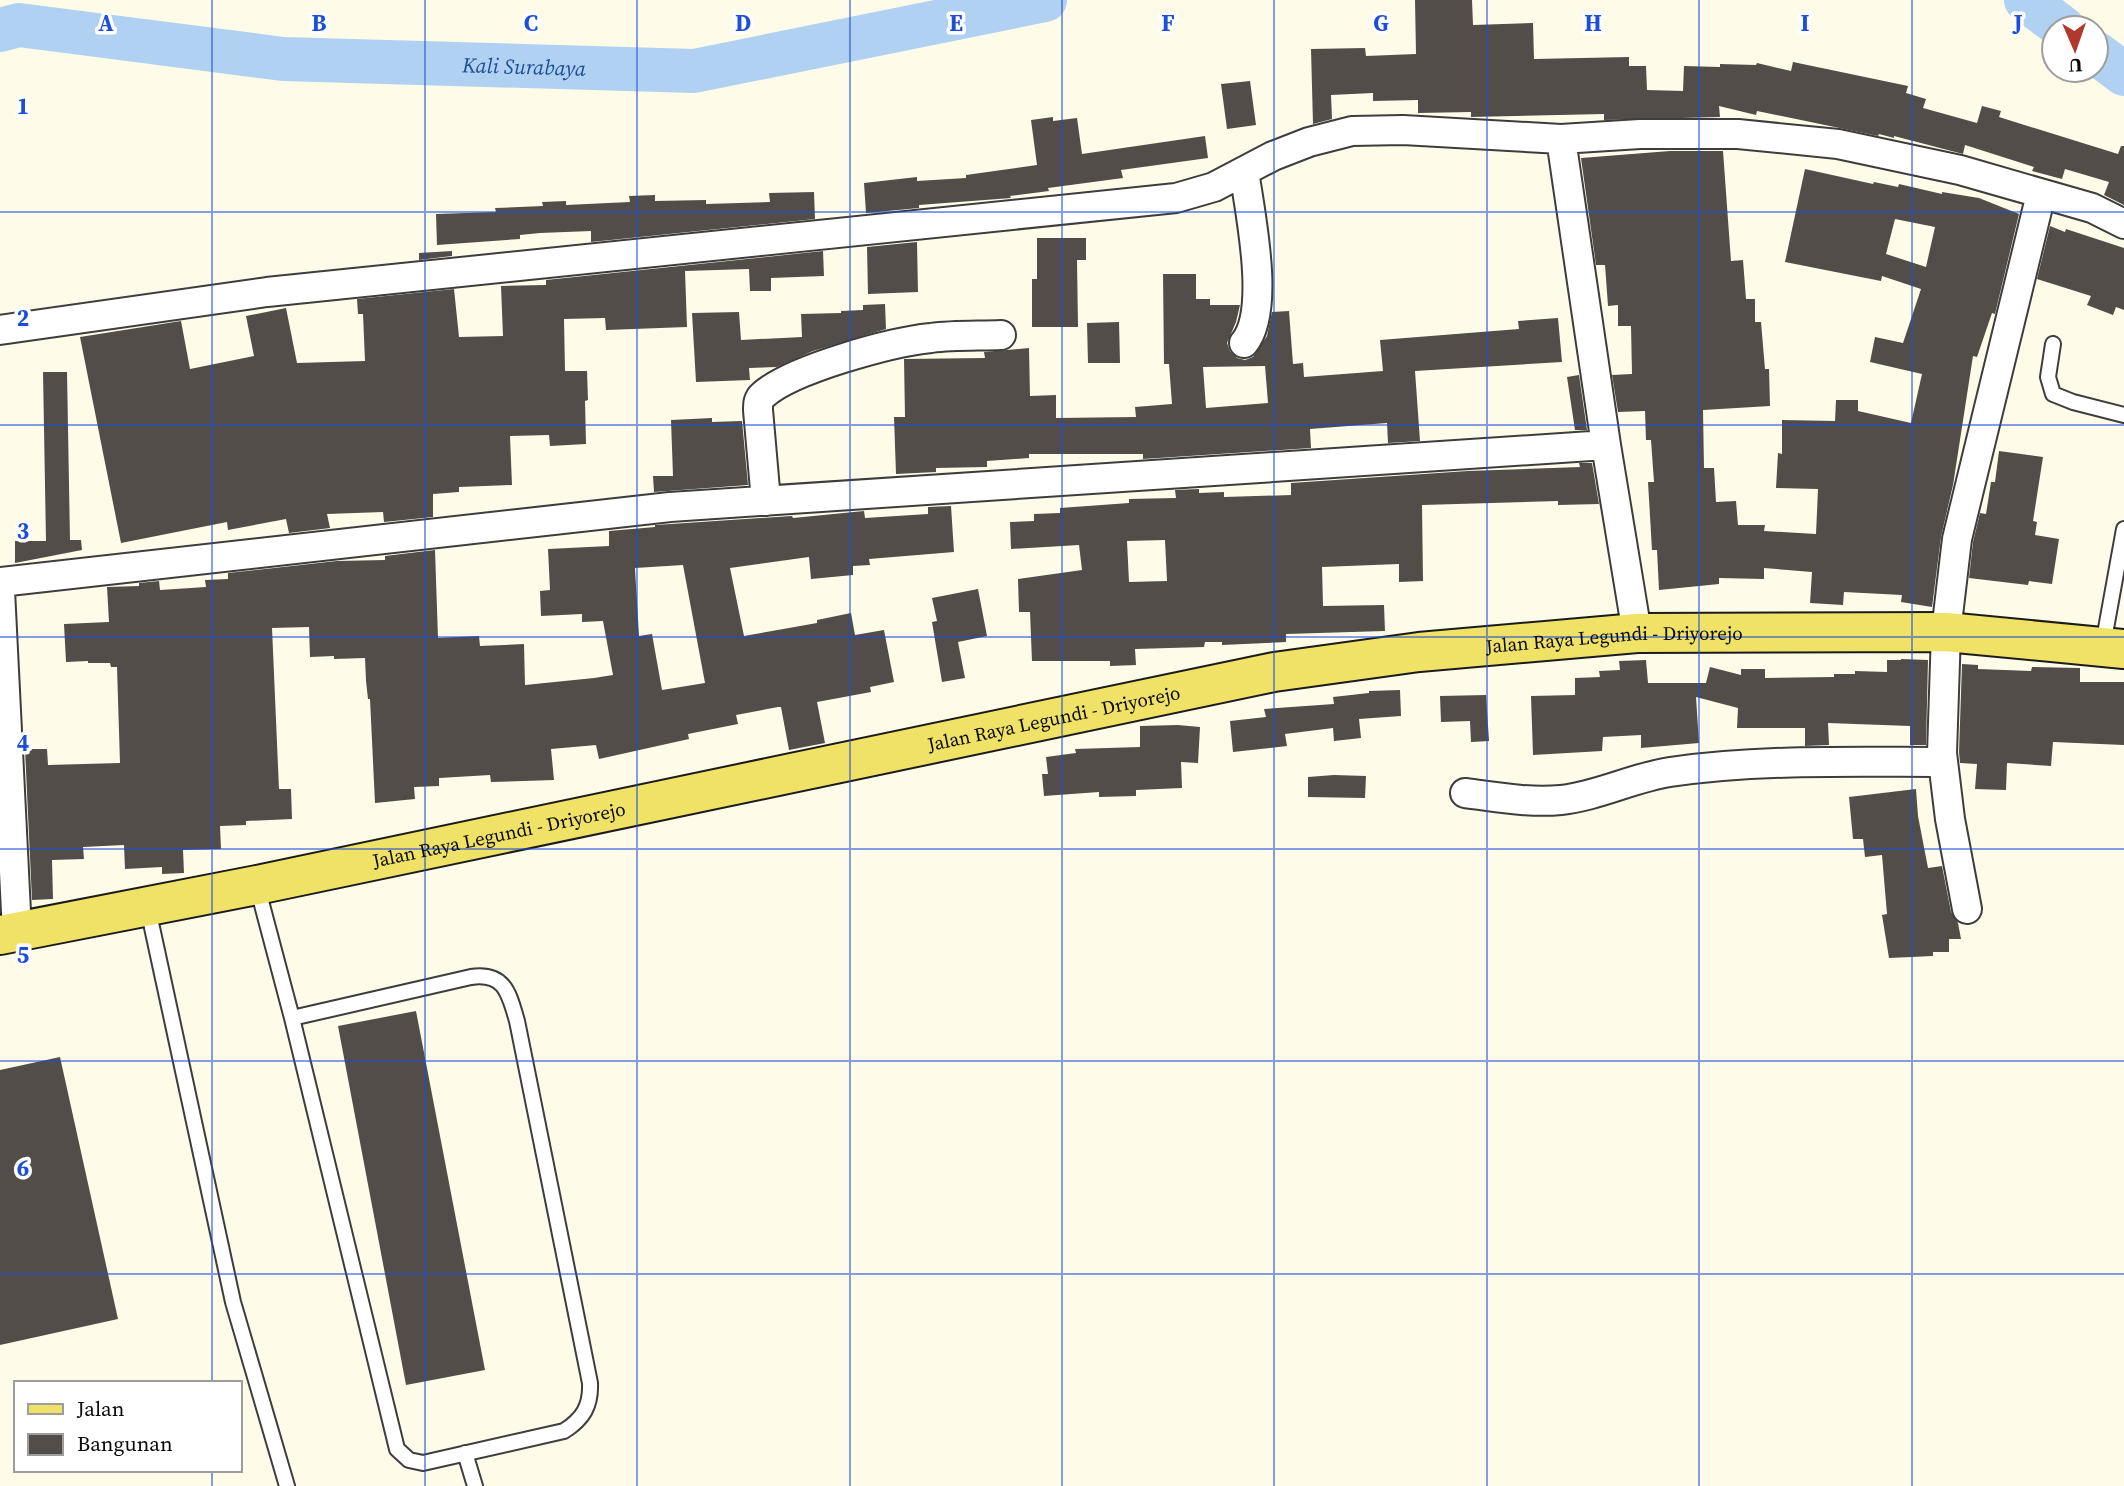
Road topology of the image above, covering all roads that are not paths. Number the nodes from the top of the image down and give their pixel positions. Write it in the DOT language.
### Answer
graph roads {
  1 [pos="1561,139"];
  2 [pos="1244,171"];
  3 [pos="2041,194"];
  4 [pos="2124,224"];
  5 [pos="0,330"];
  6 [pos="1001,335"];
  7 [pos="1244,343"];
  8 [pos="2053,344"];
  9 [pos="2124,415"];
  10 [pos="1606,445"];
  11 [pos="766,501"];
  12 [pos="2124,529"];
  13 [pos="0,582"];
  14 [pos="0,590"];
  15 [pos="1946,632"];
  16 [pos="1637,633"];
  17 [pos="2113,647"];
  18 [pos="1943,762"];
  19 [pos="1465,793"];
  20 [pos="257,885"];
  21 [pos="147,905"];
  22 [pos="1967,909"];
  23 [pos="9,933"];
  24 [pos="292,1018"];
  25 [pos="465,1453"];
  26 [pos="287,1486"];
  27 [pos="475,1486"];
  1 -- 2 [label="street"];
  1 -- 3 [label="street"];
  1 -- 10 [label="street"];
  2 -- 5 [label="street"];
  2 -- 7 [label="street"];
  3 -- 4 [label="street"];
  3 -- 15 [label="street"];
  6 -- 11 [label="street"];
  8 -- 9 [label="lane"];
  10 -- 11 [label="street"];
  10 -- 16 [label="street"];
  11 -- 13 [label="street"];
  12 -- 17 [label="lane"];
  14 -- 23 [label="street"];
  15 -- 16 [label="main road, Jalan Raya Legundi - Driyorejo"];
  15 -- 17 [label="main road, Jalan Raya Legundi - Driyorejo"];
  15 -- 18 [label="street"];
  16 -- 20 [label="main road, Jalan Raya Legundi - Driyorejo"];
  18 -- 19 [label="street"];
  18 -- 22 [label="street"];
  20 -- 21 [label="main road, Jalan Raya Legundi - Driyorejo"];
  20 -- 24 [label="lane"];
  21 -- 23 [label="main road, Jalan Raya Legundi - Driyorejo"];
  21 -- 26 [label="lane"];
  24 -- 25 [label="lane"];
  24 -- 25 [label="lane"];
  25 -- 27 [label="lane"];
}
